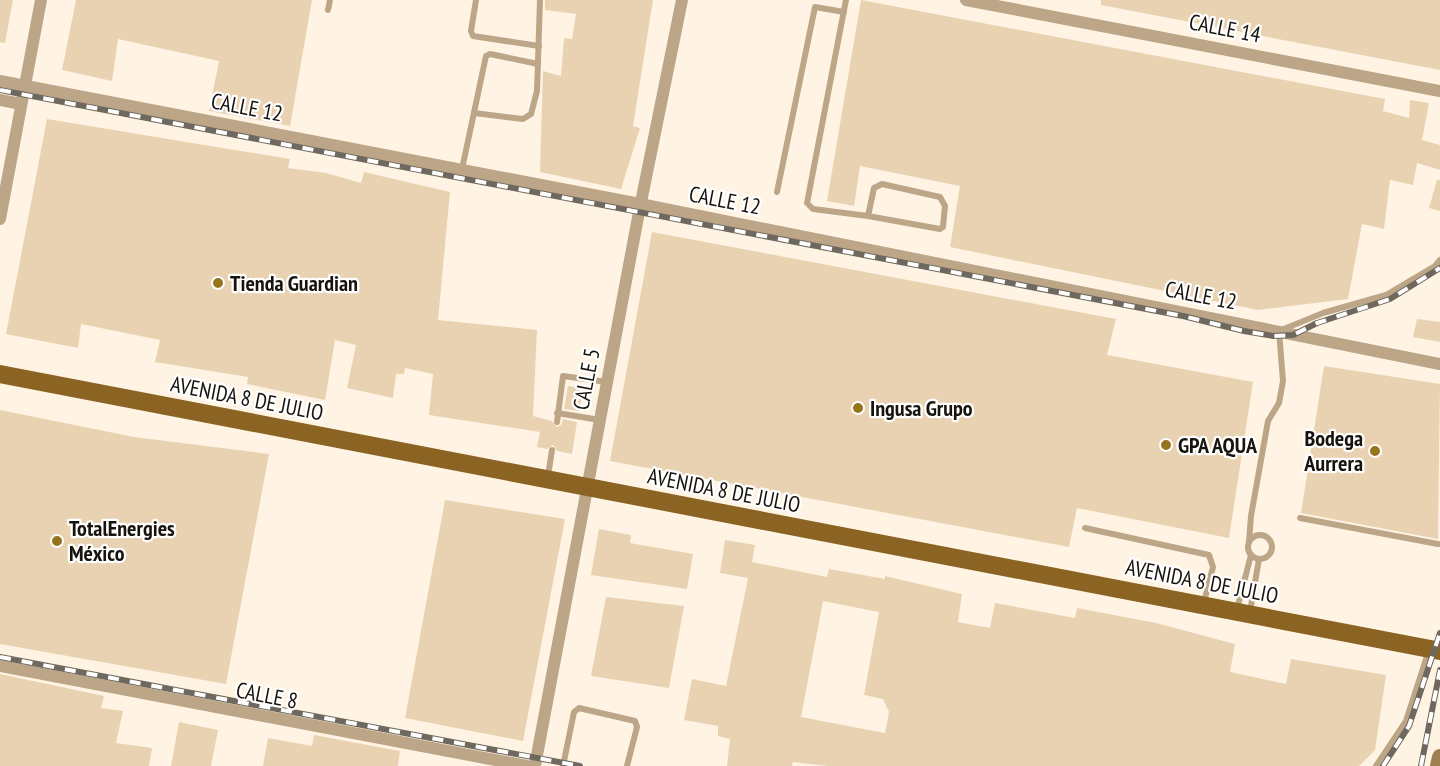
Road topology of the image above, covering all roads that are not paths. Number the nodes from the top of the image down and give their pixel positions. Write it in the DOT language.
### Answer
graph roads {
  1 [pos="41,0"];
  2 [pos="330,0"];
  3 [pos="476,0"];
  4 [pos="540,0"];
  5 [pos="681,0"];
  6 [pos="846,0"];
  7 [pos="966,0"];
  8 [pos="328,10"];
  9 [pos="844,12"];
  10 [pos="538,46"];
  11 [pos="538,64"];
  12 [pos="0,81"];
  13 [pos="25,86"];
  14 [pos="1440,91"];
  15 [pos="0,100"];
  16 [pos="21,104"];
  17 [pos="474,113"];
  18 [pos="462,170"];
  19 [pos="777,192"];
  20 [pos="640,204"];
  21 [pos="868,216"];
  22 [pos="0,219"];
  23 [pos="1440,260"];
  24 [pos="1279,331"];
  25 [pos="1440,364"];
  26 [pos="0,374"];
  27 [pos="607,382"];
  28 [pos="558,413"];
  29 [pos="600,420"];
  30 [pos="557,422"];
  31 [pos="552,450"];
  32 [pos="547,480"];
  33 [pos="587,488"];
  34 [pos="1300,518"];
  35 [pos="1085,528"];
  36 [pos="1250,542"];
  37 [pos="1438,544"];
  38 [pos="1251,555"];
  39 [pos="1259,559"];
  40 [pos="1203,605"];
  41 [pos="1243,614"];
  42 [pos="1435,650"];
  43 [pos="0,666"];
  44 [pos="1440,757"];
  45 [pos="527,766"];
  46 [pos="535,766"];
  47 [pos="563,766"];
  48 [pos="627,766"];
  49 [pos="1376,766"];
  50 [pos="1438,766"];
  1 -- 13 [label="street"];
  2 -- 8 [label="lane"];
  3 -- 10 [label="lane"];
  4 -- 10 [label="lane"];
  5 -- 20 [label="street, CALLE 5"];
  6 -- 9 [label="lane"];
  7 -- 14 [label="street, CALLE 14"];
  9 -- 19 [label="lane"];
  9 -- 21 [label="lane"];
  10 -- 11 [label="lane"];
  11 -- 17 [label="lane"];
  11 -- 17 [label="lane"];
  12 -- 13 [label="street, CALLE 12"];
  13 -- 16 [label="street"];
  13 -- 18 [label="street, CALLE 12"];
  15 -- 16 [label="street"];
  16 -- 22 [label="street"];
  17 -- 18 [label="lane"];
  18 -- 20 [label="street, CALLE 12"];
  20 -- 24 [label="street, CALLE 12"];
  20 -- 27 [label="street, CALLE 5"];
  21 -- 21 [label="lane"];
  23 -- 24 [label="lane"];
  24 -- 25 [label="street, CALLE 12"];
  24 -- 36 [label="lane"];
  26 -- 32 [label="main road, AVENIDA 8 DE JULIO"];
  27 -- 28 [label="lane"];
  27 -- 29 [label="street, CALLE 5"];
  28 -- 29 [label="lane"];
  28 -- 30 [label="lane"];
  29 -- 33 [label="street, CALLE 5"];
  31 -- 32 [label="lane"];
  32 -- 33 [label="main road, AVENIDA 8 DE JULIO"];
  33 -- 40 [label="main road, AVENIDA 8 DE JULIO"];
  33 -- 46 [label="street, CALLE 5"];
  34 -- 37 [label="lane"];
  35 -- 40 [label="lane"];
  36 -- 38 [label="lane"];
  36 -- 39 [label="lane"];
  38 -- 39 [label="lane"];
  38 -- 41 [label="lane"];
  39 -- 41 [label="lane"];
  40 -- 41 [label="main road, AVENIDA 8 DE JULIO"];
  41 -- 42 [label="main road, AVENIDA 8 DE JULIO"];
  42 -- 49 [label="lane"];
  43 -- 45 [label="street, CALLE 8"];
  44 -- 50 [label="main road"];
  47 -- 48 [label="lane"];
}
